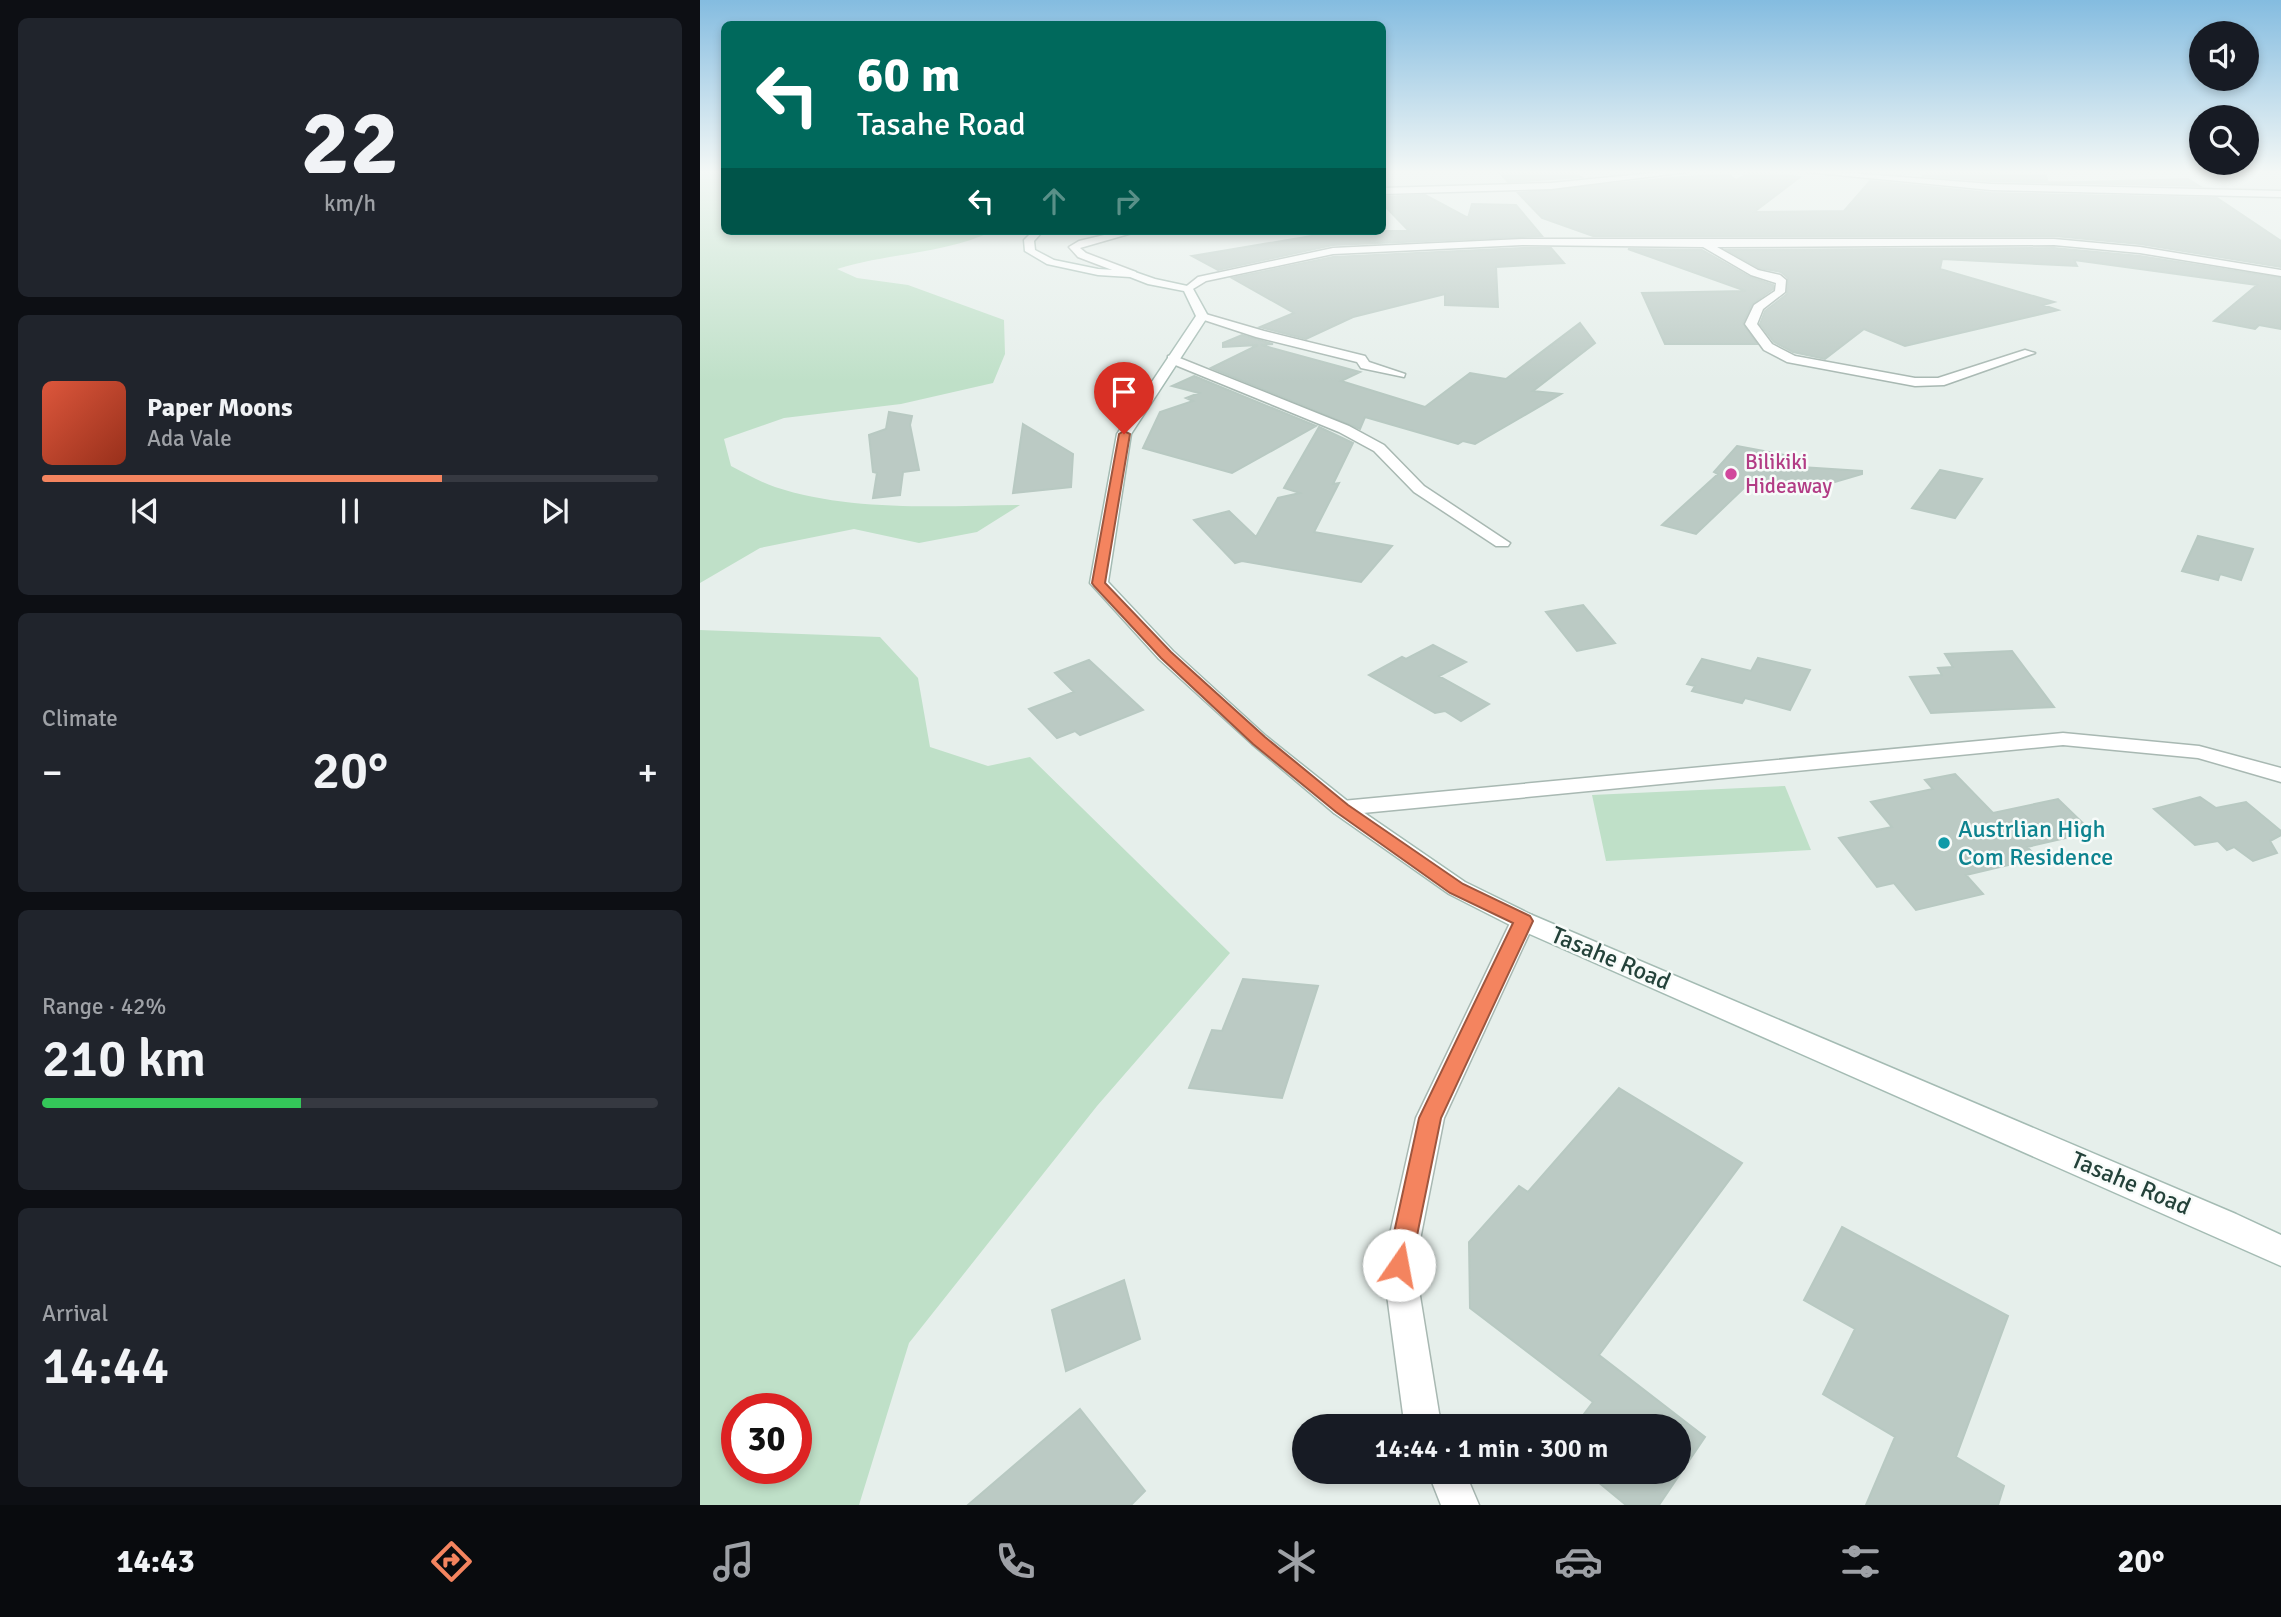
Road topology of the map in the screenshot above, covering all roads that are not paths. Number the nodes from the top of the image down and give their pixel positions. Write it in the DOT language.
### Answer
graph roads {
  1 [pos="1030,242"];
  2 [pos="1085,242"];
  3 [pos="1517,242"];
  4 [pos="1543,242"];
  5 [pos="2013,242"];
  6 [pos="2057,242"];
  7 [pos="1706,244"];
  8 [pos="2281,273"];
  9 [pos="1132,274"];
  10 [pos="1188,289"];
  11 [pos="1202,316"];
  12 [pos="2029,353"];
  13 [pos="1172,359"];
  14 [pos="1399,374"];
  15 [pos="1502,543"];
  16 [pos="2281,775"];
  17 [pos="1342,808"];
  18 [pos="1523,921"];
  19 [pos="2281,1251"];
  20 [pos="1421,1414"];
  21 [pos="1451,1484"];
  22 [pos="1460,1505"];
  1 -- 9 [label="street"];
  2 -- 9 [label="street"];
  3 -- 10 [label="street"];
  4 -- 7 [label="street"];
  5 -- 7 [label="street"];
  6 -- 8 [label="street"];
  7 -- 12 [label="street"];
  9 -- 10 [label="street"];
  10 -- 11 [label="street"];
  11 -- 13 [label="street, Tasahe Road"];
  11 -- 14 [label="street"];
  13 -- 15 [label="street"];
  13 -- 17 [label="street, Tasahe Road"];
  16 -- 17 [label="street"];
  17 -- 18 [label="street, Tasahe Road"];
  18 -- 19 [label="street, Tasahe Road"];
  18 -- 20 [label="street"];
  21 -- 22 [label="street"];
}
